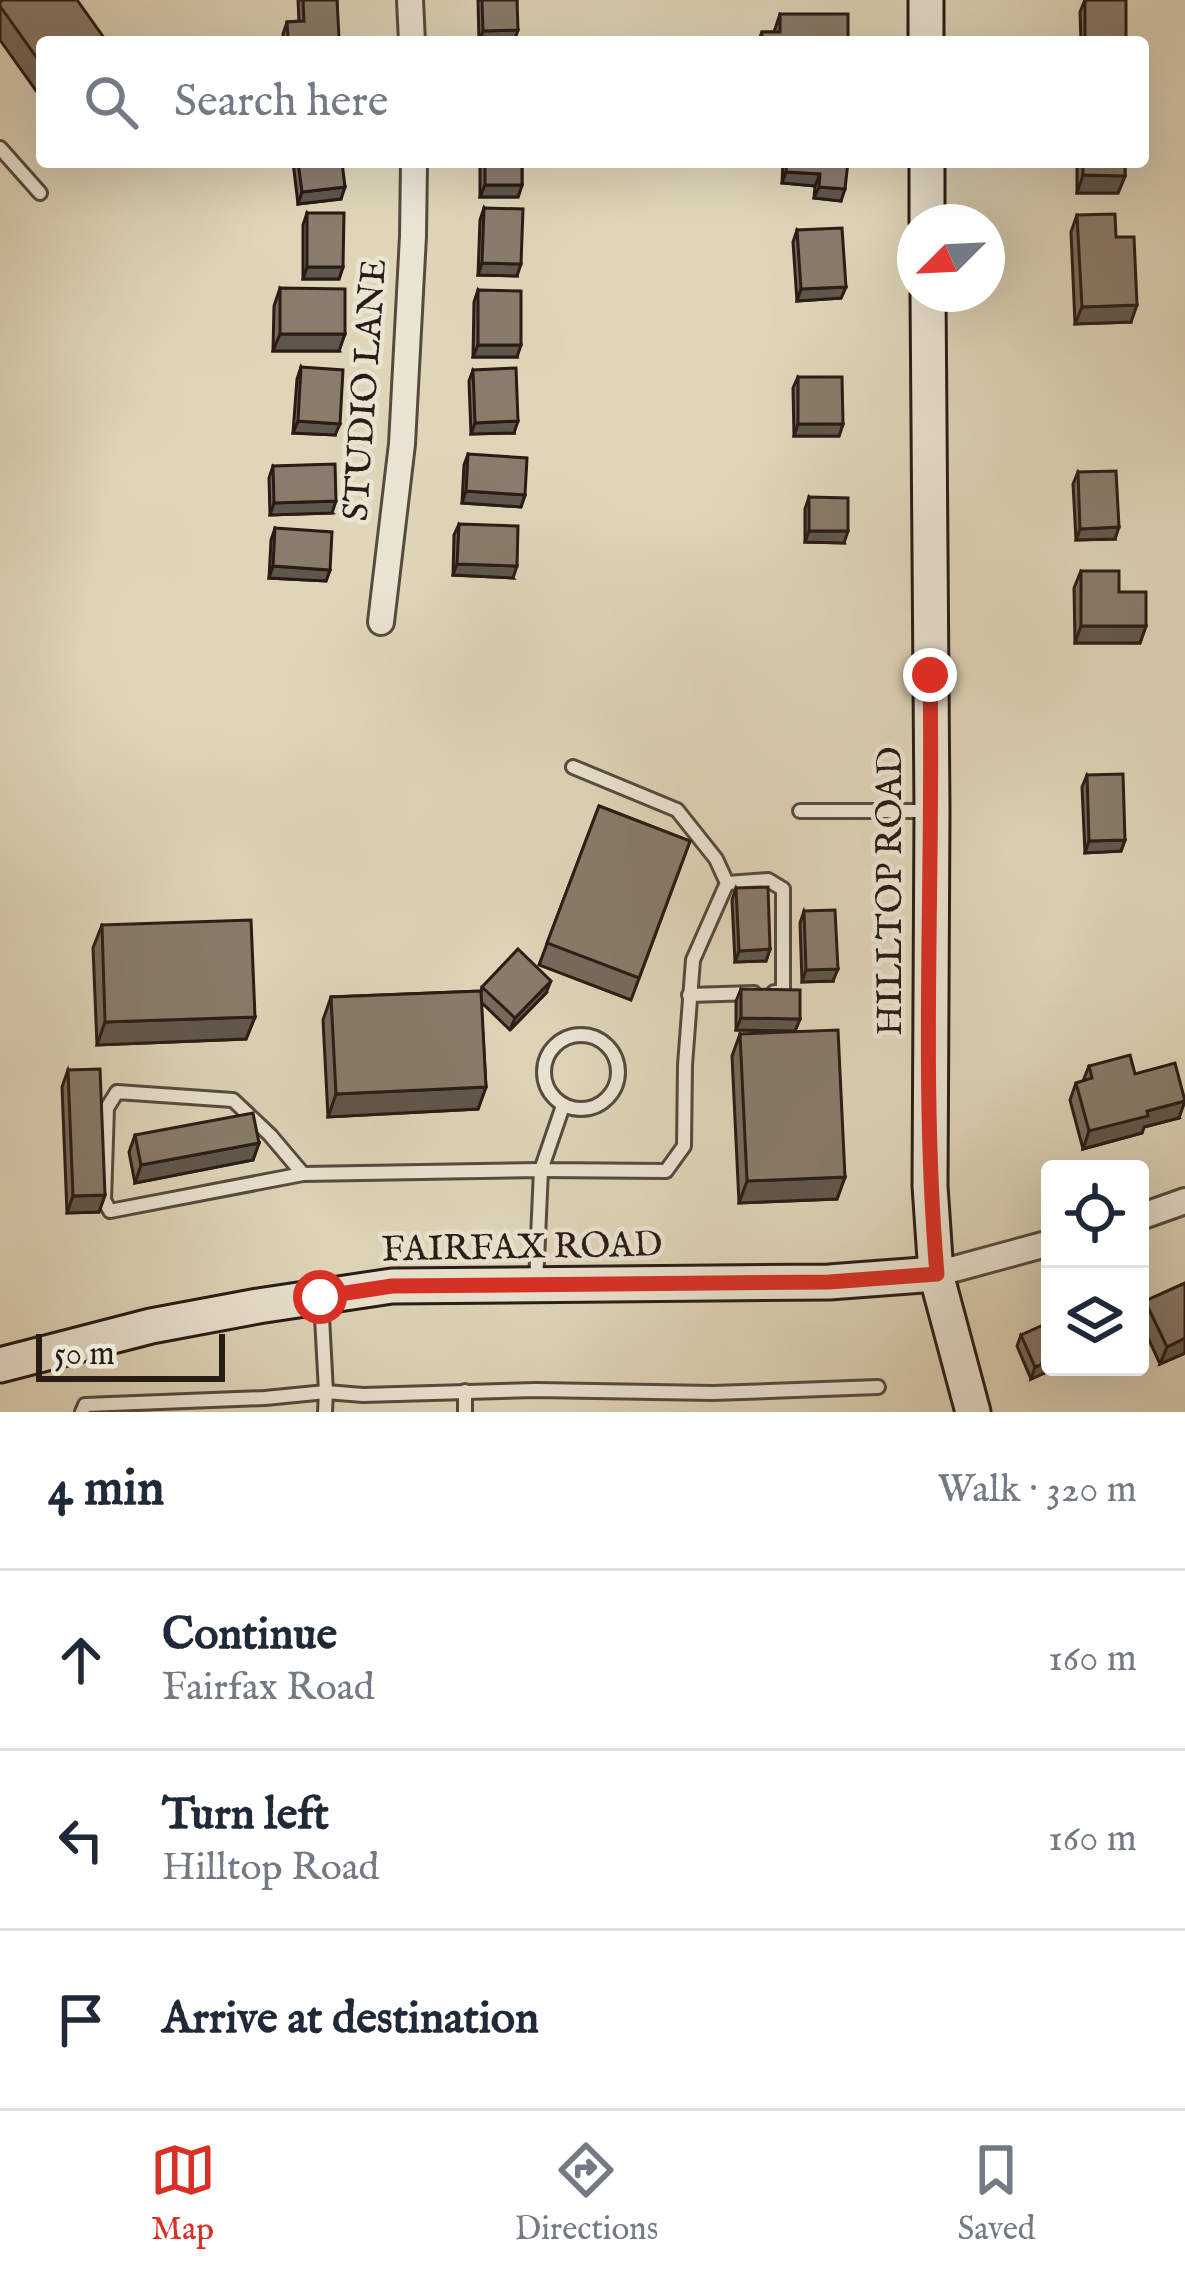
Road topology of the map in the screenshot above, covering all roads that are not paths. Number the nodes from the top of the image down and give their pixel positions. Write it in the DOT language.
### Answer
graph roads {
  1 [pos="410,0"];
  2 [pos="926,0"];
  3 [pos="412,36"];
  4 [pos="926,36"];
  5 [pos="0,148"];
  6 [pos="414,168"];
  7 [pos="927,168"];
  8 [pos="40,193"];
  9 [pos="927,204"];
  10 [pos="928,312"];
  11 [pos="381,622"];
  12 [pos="573,767"];
  13 [pos="800,811"];
  14 [pos="932,811"];
  15 [pos="727,883"];
  16 [pos="689,995"];
  17 [pos="563,1106"];
  18 [pos="541,1170"];
  19 [pos="304,1174"];
  20 [pos="1185,1201"];
  21 [pos="1149,1214"];
  22 [pos="1041,1245"];
  23 [pos="937,1274"];
  24 [pos="536,1285"];
  25 [pos="320,1297"];
  26 [pos="0,1365"];
  27 [pos="878,1387"];
  28 [pos="465,1391"];
  29 [pos="326,1392"];
  30 [pos="82,1412"];
  31 [pos="325,1412"];
  32 [pos="465,1412"];
  33 [pos="973,1412"];
  1 -- 3 [label="street"];
  2 -- 4 [label="main road"];
  5 -- 8 [label="lane"];
  6 -- 11 [label="street, STUDIO LANE"];
  7 -- 9 [label="main road"];
  10 -- 14 [label="main road, HILLTOP ROAD"];
  12 -- 15 [label="lane"];
  13 -- 14 [label="lane"];
  14 -- 23 [label="main road, HILLTOP ROAD"];
  15 -- 16 [label="lane"];
  15 -- 16 [label="lane"];
  16 -- 18 [label="lane"];
  17 -- 17 [label="lane"];
  17 -- 18 [label="lane"];
  18 -- 19 [label="lane"];
  18 -- 24 [label="lane"];
  19 -- 19 [label="lane"];
  20 -- 21 [label="street"];
  22 -- 23 [label="street, FAIRFAX ROAD"];
  23 -- 24 [label="main road, FAIRFAX ROAD"];
  23 -- 33 [label="main road, HILLTOP ROAD"];
  24 -- 25 [label="main road, FAIRFAX ROAD"];
  25 -- 26 [label="main road, FAIRFAX ROAD"];
  25 -- 29 [label="lane"];
  27 -- 28 [label="lane"];
  28 -- 29 [label="lane"];
  28 -- 32 [label="lane"];
  29 -- 30 [label="lane"];
  29 -- 31 [label="lane"];
}
